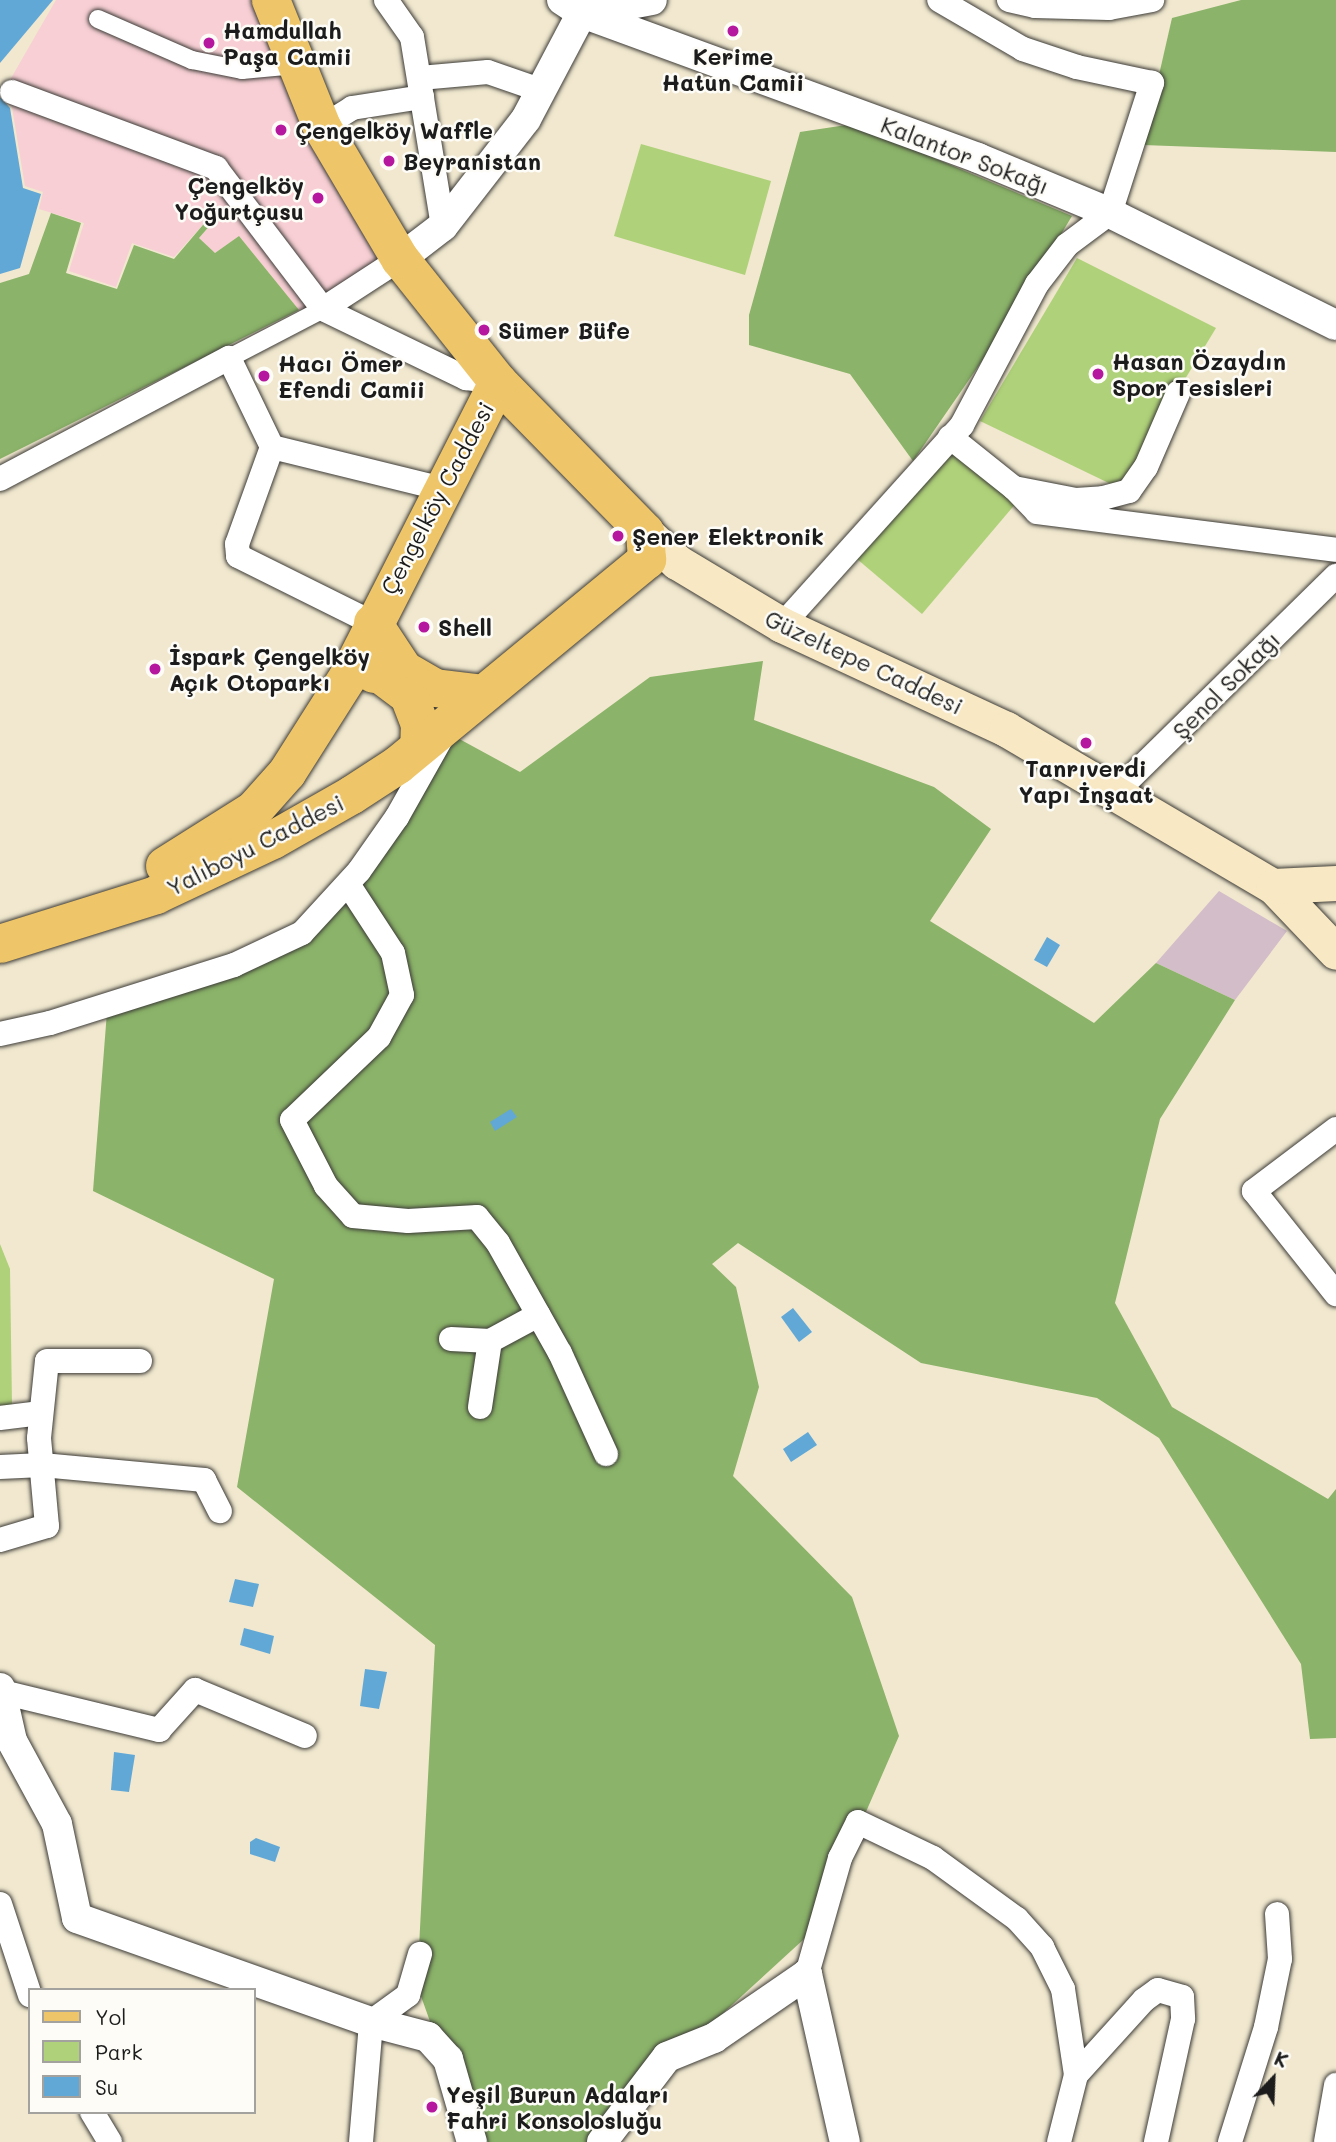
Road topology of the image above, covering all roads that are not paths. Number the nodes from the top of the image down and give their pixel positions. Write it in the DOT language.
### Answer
graph roads {
  1 [pos="271,0"];
  2 [pos="386,0"];
  3 [pos="652,0"];
  4 [pos="939,0"];
  5 [pos="1009,0"];
  6 [pos="1152,0"];
  7 [pos="572,6"];
  8 [pos="99,19"];
  9 [pos="296,65"];
  10 [pos="421,88"];
  11 [pos="540,90"];
  12 [pos="12,92"];
  13 [pos="322,127"];
  14 [pos="1110,214"];
  15 [pos="443,226"];
  16 [pos="400,259"];
  17 [pos="323,309"];
  18 [pos="1336,325"];
  19 [pos="229,358"];
  20 [pos="498,382"];
  21 [pos="1178,393"];
  22 [pos="950,437"];
  23 [pos="272,447"];
  24 [pos="0,479"];
  25 [pos="1014,488"];
  26 [pos="443,489"];
  27 [pos="1336,550"];
  28 [pos="656,551"];
  29 [pos="1336,576"];
  30 [pos="373,623"];
  31 [pos="782,625"];
  32 [pos="348,677"];
  33 [pos="483,694"];
  34 [pos="452,720"];
  35 [pos="419,747"];
  36 [pos="1115,793"];
  37 [pos="1336,883"];
  38 [pos="348,884"];
  39 [pos="1273,886"];
  40 [pos="0,921"];
  41 [pos="0,944"];
  42 [pos="1328,946"];
  43 [pos="0,1034"];
  44 [pos="1336,1129"];
  45 [pos="1336,1294"];
  46 [pos="538,1315"];
  47 [pos="451,1339"];
  48 [pos="490,1341"];
  49 [pos="140,1361"];
  50 [pos="480,1407"];
  51 [pos="41,1413"];
  52 [pos="0,1418"];
  53 [pos="606,1454"];
  54 [pos="42,1465"];
  55 [pos="0,1467"];
  56 [pos="220,1511"];
  57 [pos="0,1540"];
  58 [pos="1,1690"];
  59 [pos="305,1736"];
  60 [pos="0,1904"];
  61 [pos="1278,1914"];
  62 [pos="420,1954"];
  63 [pos="807,1974"];
  64 [pos="28,1989"];
  65 [pos="371,2022"];
  66 [pos="1076,2076"];
  67 [pos="1336,2085"];
  68 [pos="93,2114"];
  69 [pos="110,2142"];
  70 [pos="361,2142"];
  71 [pos="472,2142"];
  72 [pos="602,2142"];
  73 [pos="845,2142"];
  74 [pos="1059,2142"];
  75 [pos="1156,2142"];
  76 [pos="1230,2142"];
  77 [pos="1326,2142"];
  1 -- 9 [label="main road, Çengelköy Caddesi"];
  2 -- 10 [label="street"];
  3 -- 7 [label="street"];
  4 -- 14 [label="street"];
  5 -- 6 [label="street"];
  7 -- 11 [label="street"];
  7 -- 14 [label="street, Kalantor Sokağı"];
  8 -- 9 [label="street"];
  9 -- 13 [label="main road, Çengelköy Caddesi"];
  10 -- 11 [label="street"];
  10 -- 13 [label="street"];
  10 -- 15 [label="street"];
  11 -- 15 [label="street"];
  12 -- 17 [label="street"];
  13 -- 16 [label="main road, Çengelköy Caddesi"];
  14 -- 18 [label="street, Kalantor Sokağı"];
  14 -- 22 [label="street"];
  15 -- 16 [label="street"];
  16 -- 17 [label="street"];
  16 -- 20 [label="main road, Çengelköy Caddesi"];
  17 -- 19 [label="street"];
  17 -- 20 [label="street"];
  19 -- 23 [label="street"];
  19 -- 24 [label="street"];
  20 -- 26 [label="main road, Çengelköy Caddesi"];
  20 -- 28 [label="main road, Güzeltepe Caddesi"];
  21 -- 25 [label="street"];
  22 -- 25 [label="street"];
  22 -- 31 [label="street"];
  23 -- 26 [label="street"];
  23 -- 30 [label="street"];
  25 -- 27 [label="street"];
  26 -- 30 [label="main road, Çengelköy Caddesi"];
  28 -- 31 [label="main road, Güzeltepe Caddesi"];
  28 -- 33 [label="main road, Yalıboyu Caddesi"];
  29 -- 36 [label="street, Şenol Sokağı"];
  30 -- 32 [label="main road, Çengelköy Caddesi"];
  30 -- 33 [label="main road"];
  31 -- 36 [label="main road, Güzeltepe Caddesi"];
  32 -- 35 [label="main road"];
  32 -- 40 [label="main road, Yalıboyu Caddesi"];
  33 -- 34 [label="main road, Yalıboyu Caddesi"];
  34 -- 35 [label="main road, Yalıboyu Caddesi"];
  34 -- 38 [label="street"];
  35 -- 41 [label="main road, Yalıboyu Caddesi"];
  36 -- 39 [label="main road, Güzeltepe Caddesi"];
  37 -- 39 [label="main road"];
  38 -- 43 [label="street"];
  38 -- 46 [label="street"];
  39 -- 42 [label="main road, Güzeltepe Caddesi"];
  44 -- 45 [label="street"];
  46 -- 48 [label="street"];
  46 -- 53 [label="street"];
  47 -- 48 [label="street"];
  48 -- 50 [label="street"];
  49 -- 51 [label="street"];
  51 -- 52 [label="street"];
  51 -- 54 [label="street"];
  54 -- 55 [label="street"];
  54 -- 56 [label="street"];
  54 -- 57 [label="street"];
  58 -- 59 [label="street"];
  58 -- 65 [label="street"];
  60 -- 64 [label="street"];
  61 -- 76 [label="street"];
  62 -- 65 [label="street"];
  63 -- 66 [label="street"];
  63 -- 72 [label="street"];
  63 -- 73 [label="street"];
  65 -- 70 [label="street"];
  65 -- 71 [label="street"];
  66 -- 74 [label="street"];
  66 -- 75 [label="street"];
  67 -- 77 [label="street"];
  68 -- 69 [label="street"];
}
